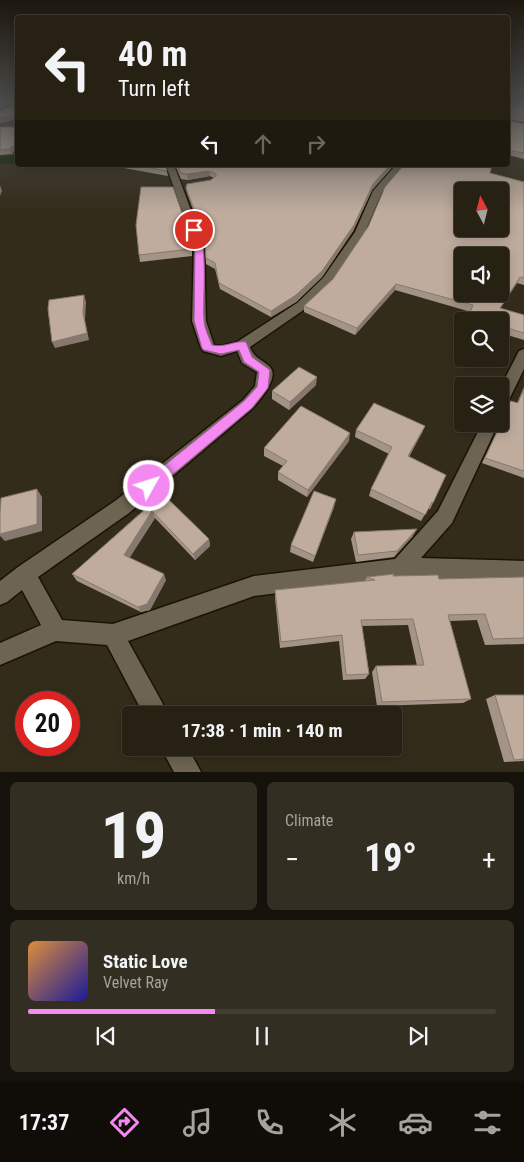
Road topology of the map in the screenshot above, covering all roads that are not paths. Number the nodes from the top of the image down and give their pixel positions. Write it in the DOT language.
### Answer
graph roads {
  1 [pos="171,167"];
  2 [pos="399,167"];
  3 [pos="242,345"];
  4 [pos="524,354"];
  5 [pos="509,385"];
  6 [pos="486,432"];
  7 [pos="400,568"];
  8 [pos="524,571"];
  9 [pos="25,574"];
  10 [pos="0,595"];
  11 [pos="56,630"];
  12 [pos="113,635"];
  13 [pos="0,654"];
  14 [pos="152,706"];
  15 [pos="179,756"];
  16 [pos="188,772"];
  1 -- 3 [label="lane"];
  2 -- 3 [label="lane"];
  3 -- 9 [label="lane"];
  4 -- 5 [label="lane"];
  6 -- 7 [label="lane"];
  7 -- 8 [label="lane"];
  7 -- 12 [label="lane"];
  9 -- 10 [label="lane"];
  9 -- 11 [label="lane"];
  11 -- 12 [label="lane"];
  11 -- 13 [label="lane"];
  12 -- 14 [label="lane"];
  15 -- 16 [label="lane"];
}
